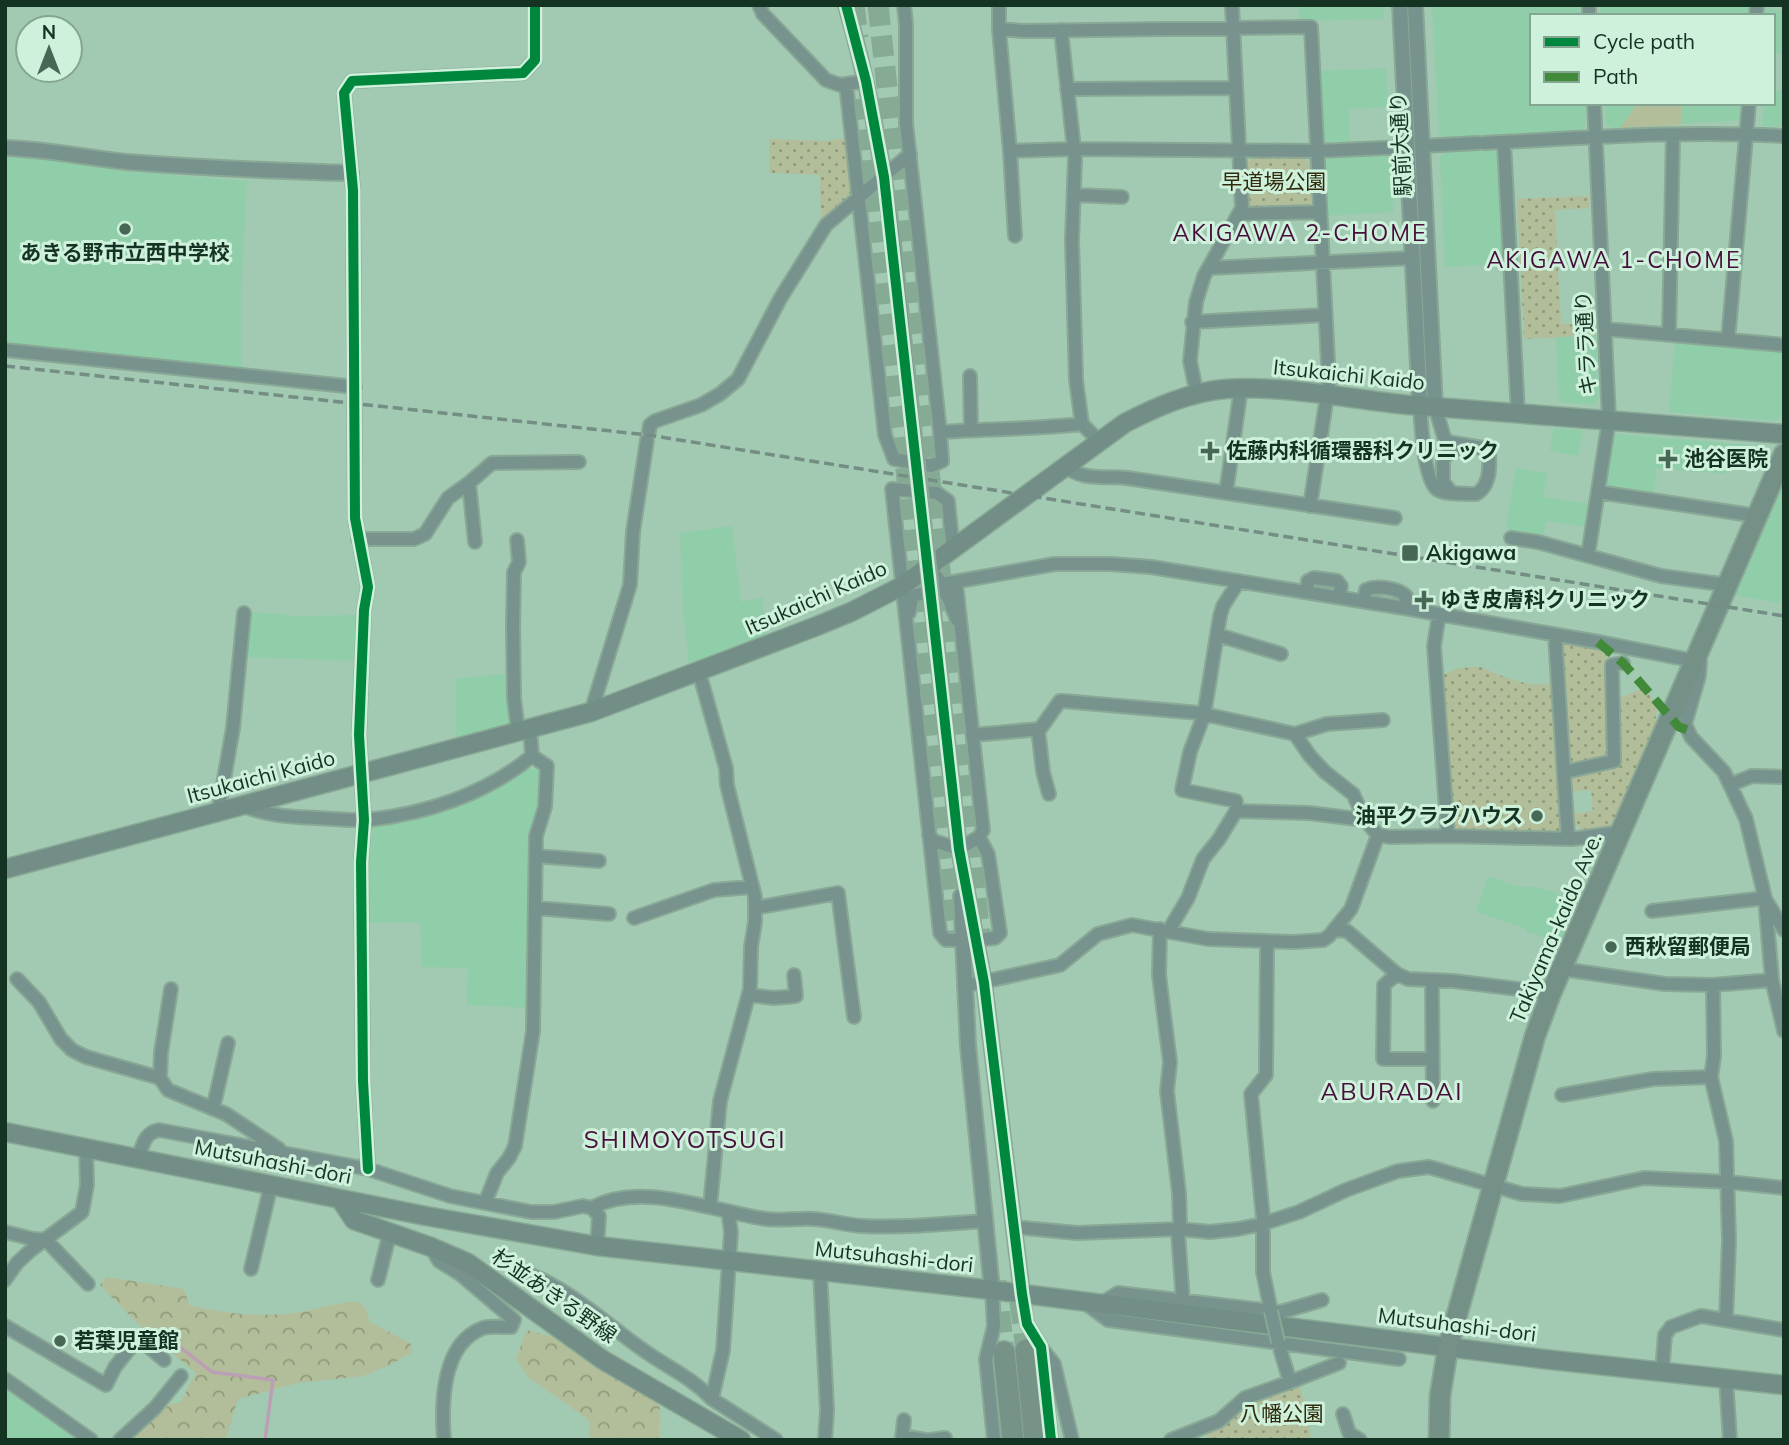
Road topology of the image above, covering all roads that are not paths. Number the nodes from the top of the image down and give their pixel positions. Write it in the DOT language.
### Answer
graph roads {
  1 [pos="535,5"];
  2 [pos="759,5"];
  3 [pos="846,5"];
  4 [pos="904,5"];
  5 [pos="999,5"];
  6 [pos="1232,5"];
  7 [pos="1400,5"];
  8 [pos="1415,5"];
  9 [pos="1233,27"];
  10 [pos="999,29"];
  11 [pos="1062,30"];
  12 [pos="866,81"];
  13 [pos="846,84"];
  14 [pos="1236,88"];
  15 [pos="1067,89"];
  16 [pos="1594,105"];
  17 [pos="1749,105"];
  18 [pos="1746,134"];
  19 [pos="1673,135"];
  20 [pos="1784,136"];
  21 [pos="1595,138"];
  22 [pos="1504,142"];
  23 [pos="1415,146"];
  24 [pos="5,148"];
  25 [pos="1073,149"];
  26 [pos="1010,151"];
  27 [pos="1239,151"];
  28 [pos="1317,151"];
  29 [pos="910,154"];
  30 [pos="351,173"];
  31 [pos="884,177"];
  32 [pos="1074,195"];
  33 [pos="1122,197"];
  34 [pos="860,198"];
  35 [pos="1320,212"];
  36 [pos="1240,214"];
  37 [pos="1016,236"];
  38 [pos="1413,258"];
  39 [pos="1323,263"];
  40 [pos="1209,268"];
  41 [pos="1325,315"];
  42 [pos="1192,322"];
  43 [pos="1605,329"];
  44 [pos="1669,335"];
  45 [pos="1728,340"];
  46 [pos="1784,345"];
  47 [pos="5,350"];
  48 [pos="970,376"];
  49 [pos="355,387"];
  50 [pos="1241,388"];
  51 [pos="1197,395"];
  52 [pos="1326,396"];
  53 [pos="1428,406"];
  54 [pos="1518,414"];
  55 [pos="1609,420"];
  56 [pos="1082,424"];
  57 [pos="971,430"];
  58 [pos="940,432"];
  59 [pos="1784,434"];
  60 [pos="1099,440"];
  61 [pos="1464,446"];
  62 [pos="579,462"];
  63 [pos="1066,465"];
  64 [pos="1782,465"];
  65 [pos="469,483"];
  66 [pos="1451,492"];
  67 [pos="1598,492"];
  68 [pos="1226,493"];
  69 [pos="1310,506"];
  70 [pos="1757,516"];
  71 [pos="1395,518"];
  72 [pos="1511,538"];
  73 [pos="358,539"];
  74 [pos="517,540"];
  75 [pos="475,542"];
  76 [pos="953,550"];
  77 [pos="1588,555"];
  78 [pos="928,567"];
  79 [pos="1239,582"];
  80 [pos="956,583"];
  81 [pos="1728,585"];
  82 [pos="902,586"];
  83 [pos="244,612"];
  84 [pos="1439,614"];
  85 [pos="961,623"];
  86 [pos="906,631"];
  87 [pos="1218,635"];
  88 [pos="1555,635"];
  89 [pos="1281,654"];
  90 [pos="1695,660"];
  91 [pos="1623,663"];
  92 [pos="699,672"];
  93 [pos="592,712"];
  94 [pos="1204,715"];
  95 [pos="1383,720"];
  96 [pos="1038,729"];
  97 [pos="524,730"];
  98 [pos="1295,734"];
  99 [pos="973,735"];
  100 [pos="532,755"];
  101 [pos="1565,772"];
  102 [pos="361,774"];
  103 [pos="1784,777"];
  104 [pos="1732,784"];
  105 [pos="1049,794"];
  106 [pos="244,806"];
  107 [pos="1236,811"];
  108 [pos="218,813"];
  109 [pos="365,820"];
  110 [pos="1365,820"];
  111 [pos="1621,832"];
  112 [pos="929,835"];
  113 [pos="1378,835"];
  114 [pos="1448,836"];
  115 [pos="979,837"];
  116 [pos="1568,838"];
  117 [pos="959,849"];
  118 [pos="536,856"];
  119 [pos="599,861"];
  120 [pos="5,870"];
  121 [pos="752,887"];
  122 [pos="1765,898"];
  123 [pos="536,908"];
  124 [pos="755,908"];
  125 [pos="1653,911"];
  126 [pos="609,914"];
  127 [pos="634,918"];
  128 [pos="1164,930"];
  129 [pos="1334,930"];
  130 [pos="1784,930"];
  131 [pos="969,940"];
  132 [pos="1267,941"];
  133 [pos="1562,969"];
  134 [pos="1397,974"];
  135 [pos="794,975"];
  136 [pos="17,979"];
  137 [pos="1772,980"];
  138 [pos="1432,981"];
  139 [pos="984,983"];
  140 [pos="1713,985"];
  141 [pos="964,986"];
  142 [pos="171,989"];
  143 [pos="1551,993"];
  144 [pos="749,995"];
  145 [pos="854,1017"];
  146 [pos="1784,1031"];
  147 [pos="228,1043"];
  148 [pos="1431,1059"];
  149 [pos="1711,1077"];
  150 [pos="160,1078"];
  151 [pos="1562,1095"];
  152 [pos="1433,1101"];
  153 [pos="213,1109"];
  154 [pos="5,1132"];
  155 [pos="86,1148"];
  156 [pos="284,1153"];
  157 [pos="138,1158"];
  158 [pos="368,1169"];
  159 [pos="1728,1182"];
  160 [pos="271,1185"];
  161 [pos="1492,1185"];
  162 [pos="1784,1188"];
  163 [pos="340,1199"];
  164 [pos="485,1203"];
  165 [pos="710,1207"];
  166 [pos="592,1208"];
  167 [pos="729,1211"];
  168 [pos="985,1221"];
  169 [pos="1262,1224"];
  170 [pos="1014,1227"];
  171 [pos="1179,1229"];
  172 [pos="5,1232"];
  173 [pos="390,1232"];
  174 [pos="46,1240"];
  175 [pos="597,1246"];
  176 [pos="431,1247"];
  177 [pos="729,1262"];
  178 [pos="251,1269"];
  179 [pos="518,1270"];
  180 [pos="820,1272"];
  181 [pos="5,1280"];
  182 [pos="378,1280"];
  183 [pos="88,1284"];
  184 [pos="992,1290"];
  185 [pos="1021,1294"];
  186 [pos="1322,1300"];
  187 [pos="1183,1301"];
  188 [pos="1092,1304"];
  189 [pos="1271,1311"];
  190 [pos="1726,1320"];
  191 [pos="5,1326"];
  192 [pos="1784,1330"];
  193 [pos="1278,1342"];
  194 [pos="1448,1347"];
  195 [pos="1033,1348"];
  196 [pos="1004,1352"];
  197 [pos="1399,1359"];
  198 [pos="164,1360"];
  199 [pos="1339,1363"];
  200 [pos="1662,1372"];
  201 [pos="181,1376"];
  202 [pos="5,1379"];
  203 [pos="1726,1379"];
  204 [pos="1290,1382"];
  205 [pos="1784,1385"];
  206 [pos="712,1399"];
  207 [pos="1341,1414"];
  208 [pos="904,1420"];
  209 [pos="902,1438"];
  210 [pos="1174,1439"];
  211 [pos="91,1440"];
  212 [pos="120,1440"];
  213 [pos="444,1440"];
  214 [pos="741,1440"];
  215 [pos="776,1440"];
  216 [pos="825,1440"];
  217 [pos="925,1440"];
  218 [pos="931,1440"];
  219 [pos="945,1440"];
  220 [pos="994,1440"];
  221 [pos="1013,1440"];
  222 [pos="1035,1440"];
  223 [pos="1051,1440"];
  224 [pos="1072,1440"];
  225 [pos="1360,1440"];
  226 [pos="1439,1440"];
  227 [pos="1730,1440"];
  1 -- 30 [label="street"];
  2 -- 13 [label="street"];
  3 -- 12 [label="street"];
  4 -- 29 [label="street"];
  5 -- 10 [label="street"];
  6 -- 9 [label="street"];
  7 -- 23 [label="street, 駅前大通り"];
  8 -- 23 [label="street, 駅前大通り"];
  9 -- 11 [label="street"];
  9 -- 14 [label="street"];
  9 -- 28 [label="street"];
  10 -- 11 [label="street"];
  10 -- 26 [label="street"];
  11 -- 15 [label="street"];
  12 -- 13 [label="street"];
  12 -- 31 [label="street"];
  13 -- 34 [label="street"];
  14 -- 15 [label="street"];
  14 -- 27 [label="street"];
  15 -- 25 [label="street"];
  16 -- 21 [label="street, キララ通り"];
  17 -- 18 [label="street"];
  18 -- 19 [label="street"];
  18 -- 20 [label="street"];
  18 -- 45 [label="street"];
  19 -- 21 [label="street"];
  19 -- 44 [label="street"];
  21 -- 22 [label="street"];
  21 -- 43 [label="street, キララ通り"];
  22 -- 23 [label="street"];
  22 -- 54 [label="street"];
  23 -- 28 [label="street"];
  23 -- 38 [label="street, 駅前大通り"];
  23 -- 53 [label="street, 駅前大通り"];
  24 -- 30 [label="street"];
  25 -- 26 [label="street"];
  25 -- 27 [label="street"];
  25 -- 32 [label="street"];
  26 -- 37 [label="street"];
  27 -- 28 [label="street"];
  27 -- 36 [label="street"];
  28 -- 35 [label="street"];
  29 -- 31 [label="street"];
  29 -- 58 [label="street"];
  30 -- 49 [label="street"];
  31 -- 34 [label="street"];
  31 -- 117 [label="street, bridge"];
  32 -- 33 [label="street"];
  32 -- 56 [label="street"];
  34 -- 58 [label="street"];
  34 -- 93 [label="street"];
  35 -- 36 [label="street"];
  35 -- 39 [label="street"];
  36 -- 40 [label="street"];
  38 -- 39 [label="street"];
  38 -- 53 [label="street, 駅前大通り"];
  39 -- 40 [label="street"];
  39 -- 41 [label="street"];
  40 -- 42 [label="street"];
  41 -- 42 [label="street"];
  41 -- 52 [label="street"];
  42 -- 51 [label="street"];
  43 -- 44 [label="street"];
  43 -- 55 [label="street, キララ通り"];
  44 -- 45 [label="street"];
  45 -- 46 [label="street"];
  47 -- 49 [label="street"];
  48 -- 57 [label="street"];
  49 -- 73 [label="street"];
  50 -- 51 [label="main road, Itsukaichi Kaido"];
  50 -- 52 [label="main road, Itsukaichi Kaido"];
  50 -- 68 [label="street"];
  51 -- 60 [label="main road, Itsukaichi Kaido"];
  52 -- 53 [label="main road, Itsukaichi Kaido"];
  52 -- 69 [label="street"];
  53 -- 54 [label="main road, Itsukaichi Kaido"];
  53 -- 61 [label="street"];
  53 -- 66 [label="street"];
  54 -- 55 [label="main road, Itsukaichi Kaido"];
  55 -- 59 [label="main road, Itsukaichi Kaido"];
  55 -- 67 [label="street, キララ通り"];
  56 -- 57 [label="street"];
  56 -- 60 [label="street"];
  57 -- 58 [label="street"];
  60 -- 63 [label="main road, Itsukaichi Kaido"];
  61 -- 66 [label="street"];
  61 -- 66 [label="street"];
  62 -- 65 [label="street"];
  63 -- 68 [label="street"];
  63 -- 76 [label="main road, Itsukaichi Kaido"];
  64 -- 70 [label="highway, Takiyama-kaido Ave."];
  65 -- 73 [label="street"];
  65 -- 75 [label="street"];
  67 -- 70 [label="street"];
  67 -- 77 [label="street, キララ通り"];
  68 -- 69 [label="street"];
  69 -- 71 [label="street"];
  70 -- 81 [label="highway, Takiyama-kaido Ave."];
  72 -- 77 [label="street"];
  73 -- 102 [label="street"];
  74 -- 97 [label="street"];
  76 -- 78 [label="main road, Itsukaichi Kaido"];
  76 -- 82 [label="street"];
  77 -- 81 [label="street"];
  78 -- 80 [label="street"];
  78 -- 82 [label="main road, Itsukaichi Kaido"];
  79 -- 80 [label="street"];
  79 -- 84 [label="street"];
  79 -- 87 [label="street"];
  80 -- 85 [label="street"];
  81 -- 90 [label="highway, Takiyama-kaido Ave."];
  82 -- 86 [label="street"];
  82 -- 92 [label="main road, Itsukaichi Kaido"];
  83 -- 108 [label="street"];
  84 -- 88 [label="street"];
  84 -- 114 [label="street"];
  85 -- 86 [label="street"];
  85 -- 99 [label="street"];
  86 -- 112 [label="street"];
  87 -- 89 [label="street"];
  87 -- 94 [label="street"];
  88 -- 90 [label="street"];
  88 -- 101 [label="street"];
  90 -- 104 [label="street"];
  90 -- 111 [label="highway, Takiyama-kaido Ave."];
  91 -- 101 [label="street"];
  92 -- 93 [label="main road, Itsukaichi Kaido"];
  92 -- 121 [label="street"];
  93 -- 97 [label="main road, Itsukaichi Kaido"];
  94 -- 96 [label="street"];
  94 -- 98 [label="street"];
  94 -- 107 [label="street"];
  95 -- 98 [label="street"];
  96 -- 99 [label="street"];
  96 -- 105 [label="street"];
  97 -- 100 [label="street"];
  97 -- 102 [label="main road, Itsukaichi Kaido"];
  98 -- 110 [label="street"];
  99 -- 115 [label="street"];
  100 -- 109 [label="street"];
  100 -- 118 [label="street"];
  101 -- 116 [label="street"];
  102 -- 106 [label="main road, Itsukaichi Kaido"];
  102 -- 109 [label="street"];
  103 -- 104 [label="street"];
  104 -- 122 [label="street"];
  106 -- 108 [label="main road, Itsukaichi Kaido"];
  106 -- 109 [label="street"];
  107 -- 110 [label="street"];
  107 -- 128 [label="street"];
  108 -- 120 [label="main road, Itsukaichi Kaido"];
  109 -- 158 [label="street"];
  110 -- 113 [label="street"];
  111 -- 116 [label="street"];
  111 -- 133 [label="highway, Takiyama-kaido Ave."];
  112 -- 117 [label="street"];
  112 -- 131 [label="street"];
  113 -- 114 [label="street"];
  113 -- 129 [label="street"];
  114 -- 116 [label="street"];
  115 -- 117 [label="street"];
  115 -- 131 [label="street"];
  117 -- 131 [label="street"];
  118 -- 119 [label="street"];
  118 -- 123 [label="street"];
  121 -- 124 [label="street"];
  121 -- 127 [label="street"];
  122 -- 125 [label="street"];
  122 -- 130 [label="street"];
  122 -- 137 [label="street"];
  123 -- 126 [label="street"];
  123 -- 164 [label="street"];
  124 -- 144 [label="street"];
  124 -- 145 [label="street"];
  128 -- 132 [label="street"];
  128 -- 139 [label="street"];
  128 -- 171 [label="street"];
  129 -- 132 [label="street"];
  129 -- 134 [label="street"];
  131 -- 139 [label="street"];
  131 -- 141 [label="street"];
  132 -- 169 [label="street"];
  133 -- 140 [label="street"];
  133 -- 143 [label="highway, Takiyama-kaido Ave."];
  134 -- 138 [label="street"];
  134 -- 148 [label="street"];
  135 -- 144 [label="street"];
  136 -- 150 [label="street"];
  137 -- 140 [label="street"];
  137 -- 146 [label="street"];
  138 -- 143 [label="street"];
  138 -- 148 [label="street"];
  139 -- 141 [label="street"];
  139 -- 170 [label="street"];
  140 -- 149 [label="street"];
  141 -- 168 [label="street"];
  142 -- 150 [label="street"];
  143 -- 161 [label="highway, Takiyama-kaido Ave."];
  144 -- 165 [label="street"];
  147 -- 153 [label="street"];
  148 -- 152 [label="street"];
  149 -- 151 [label="street"];
  149 -- 159 [label="street"];
  150 -- 153 [label="street"];
  153 -- 156 [label="street"];
  154 -- 155 [label="main road, Mutsuhashi-dori"];
  155 -- 157 [label="main road, Mutsuhashi-dori"];
  155 -- 174 [label="street"];
  156 -- 157 [label="street"];
  156 -- 158 [label="street"];
  157 -- 160 [label="main road, Mutsuhashi-dori"];
  158 -- 164 [label="street"];
  159 -- 161 [label="street"];
  159 -- 162 [label="street"];
  159 -- 190 [label="street"];
  160 -- 163 [label="main road, Mutsuhashi-dori"];
  160 -- 178 [label="street"];
  161 -- 169 [label="street"];
  161 -- 194 [label="highway, Takiyama-kaido Ave."];
  163 -- 173 [label="main road, 杉並あきる野線"];
  163 -- 175 [label="main road, Mutsuhashi-dori"];
  164 -- 166 [label="street"];
  165 -- 166 [label="street"];
  165 -- 167 [label="street"];
  166 -- 175 [label="street"];
  167 -- 168 [label="street"];
  167 -- 177 [label="street"];
  168 -- 184 [label="street"];
  169 -- 171 [label="street"];
  169 -- 189 [label="street"];
  170 -- 171 [label="street"];
  170 -- 185 [label="street"];
  171 -- 187 [label="street"];
  172 -- 174 [label="street"];
  173 -- 176 [label="main road, 杉並あきる野線"];
  173 -- 182 [label="street"];
  174 -- 181 [label="street"];
  174 -- 183 [label="street"];
  175 -- 177 [label="main road, Mutsuhashi-dori"];
  176 -- 213 [label="street"];
  176 -- 214 [label="main road, 杉並あきる野線"];
  177 -- 180 [label="main road, Mutsuhashi-dori"];
  177 -- 206 [label="street"];
  179 -- 206 [label="street"];
  180 -- 184 [label="main road, Mutsuhashi-dori"];
  180 -- 216 [label="street"];
  184 -- 185 [label="main road, Mutsuhashi-dori"];
  184 -- 220 [label="street"];
  185 -- 188 [label="main road, Mutsuhashi-dori"];
  185 -- 195 [label="street"];
  186 -- 189 [label="street"];
  187 -- 188 [label="street"];
  187 -- 189 [label="street"];
  188 -- 193 [label="street"];
  188 -- 194 [label="main road, Mutsuhashi-dori"];
  189 -- 193 [label="street, bridge"];
  190 -- 192 [label="street"];
  190 -- 200 [label="street"];
  191 -- 198 [label="street"];
  193 -- 197 [label="street"];
  193 -- 204 [label="street"];
  194 -- 200 [label="main road, Mutsuhashi-dori"];
  194 -- 226 [label="highway, Takiyama-kaido Ave."];
  195 -- 222 [label="highway"];
  195 -- 223 [label="street"];
  195 -- 224 [label="street"];
  196 -- 221 [label="highway"];
  199 -- 204 [label="street"];
  200 -- 203 [label="main road, Mutsuhashi-dori"];
  201 -- 212 [label="street"];
  202 -- 211 [label="street"];
  203 -- 205 [label="main road, Mutsuhashi-dori"];
  203 -- 227 [label="street"];
  204 -- 210 [label="street"];
  206 -- 215 [label="street"];
  207 -- 225 [label="street"];
  208 -- 209 [label="street"];
  209 -- 217 [label="street"];
  218 -- 219 [label="street"];
}
